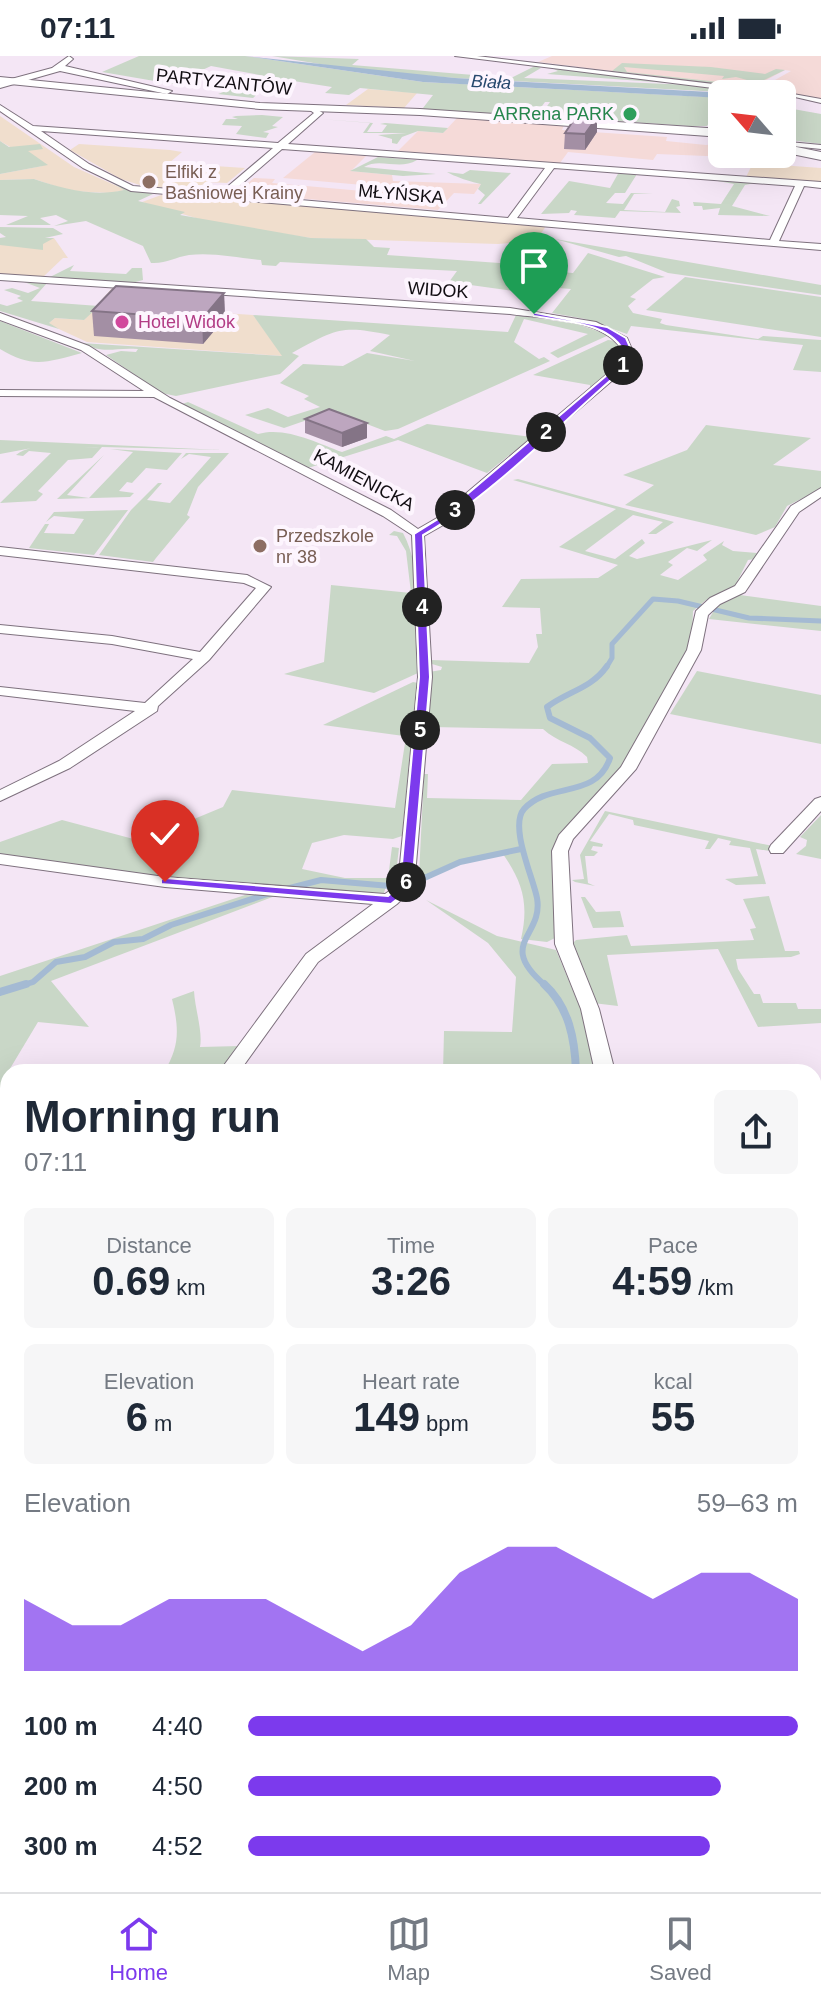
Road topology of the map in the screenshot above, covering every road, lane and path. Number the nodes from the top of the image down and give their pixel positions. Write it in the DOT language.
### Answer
graph roads {
  1 [pos="73,56"];
  2 [pos="459,56"];
  3 [pos="487,57"];
  4 [pos="58,67"];
  5 [pos="8,79"];
  6 [pos="708,85"];
  7 [pos="167,91"];
  8 [pos="796,97"];
  9 [pos="821,101"];
  10 [pos="0,107"];
  11 [pos="311,108"];
  12 [pos="349,109"];
  13 [pos="30,128"];
  14 [pos="708,135"];
  15 [pos="280,146"];
  16 [pos="796,148"];
  17 [pos="821,152"];
  18 [pos="551,166"];
  19 [pos="801,183"];
  20 [pos="821,185"];
  21 [pos="222,196"];
  22 [pos="511,220"];
  23 [pos="774,241"];
  24 [pos="821,247"];
  25 [pos="0,277"];
  26 [pos="0,316"];
  27 [pos="0,393"];
  28 [pos="161,397"];
  29 [pos="821,492"];
  30 [pos="418,534"];
  31 [pos="0,551"];
  32 [pos="0,629"];
  33 [pos="204,657"];
  34 [pos="0,691"];
  35 [pos="152,708"];
  36 [pos="0,796"];
  37 [pos="821,802"];
  38 [pos="777,849"];
  39 [pos="0,859"];
  40 [pos="391,900"];
  41 [pos="235,1064"];
  42 [pos="603,1064"];
  1 -- 4 [label="street"];
  2 -- 3 [label="street"];
  3 -- 6 [label="street"];
  4 -- 5 [label="street"];
  4 -- 5 [label="street, PARTYZANTÓW"];
  4 -- 7 [label="street, PARTYZANTÓW"];
  5 -- 7 [label="main road, PARTYZANTÓW"];
  5 -- 11 [label="main road, PARTYZANTÓW"];
  7 -- 12 [label="main road, PARTYZANTÓW"];
  8 -- 9 [label="street"];
  10 -- 13 [label="street, MŁYŃSKA"];
  11 -- 12 [label="main road, PARTYZANTÓW"];
  11 -- 15 [label="street"];
  12 -- 14 [label="main road, PARTYZANTÓW"];
  13 -- 15 [label="street"];
  13 -- 21 [label="street, MŁYŃSKA"];
  15 -- 18 [label="street"];
  15 -- 21 [label="street"];
  16 -- 17 [label="main road"];
  18 -- 19 [label="street"];
  18 -- 22 [label="street"];
  19 -- 20 [label="street"];
  19 -- 23 [label="street"];
  21 -- 22 [label="street, MŁYŃSKA"];
  22 -- 23 [label="street, MŁYŃSKA"];
  23 -- 24 [label="street, MŁYŃSKA"];
  25 -- 30 [label="street, WIDOK"];
  26 -- 28 [label="street, KAMIENICKA"];
  27 -- 28 [label="street"];
  28 -- 30 [label="street, KAMIENICKA"];
  29 -- 42 [label="street"];
  30 -- 40 [label="street, KAMIENICKA"];
  31 -- 33 [label="street"];
  32 -- 33 [label="street"];
  33 -- 35 [label="street"];
  34 -- 35 [label="street"];
  35 -- 36 [label="street"];
  37 -- 38 [label="street"];
  39 -- 40 [label="street"];
  40 -- 41 [label="street"];
}
